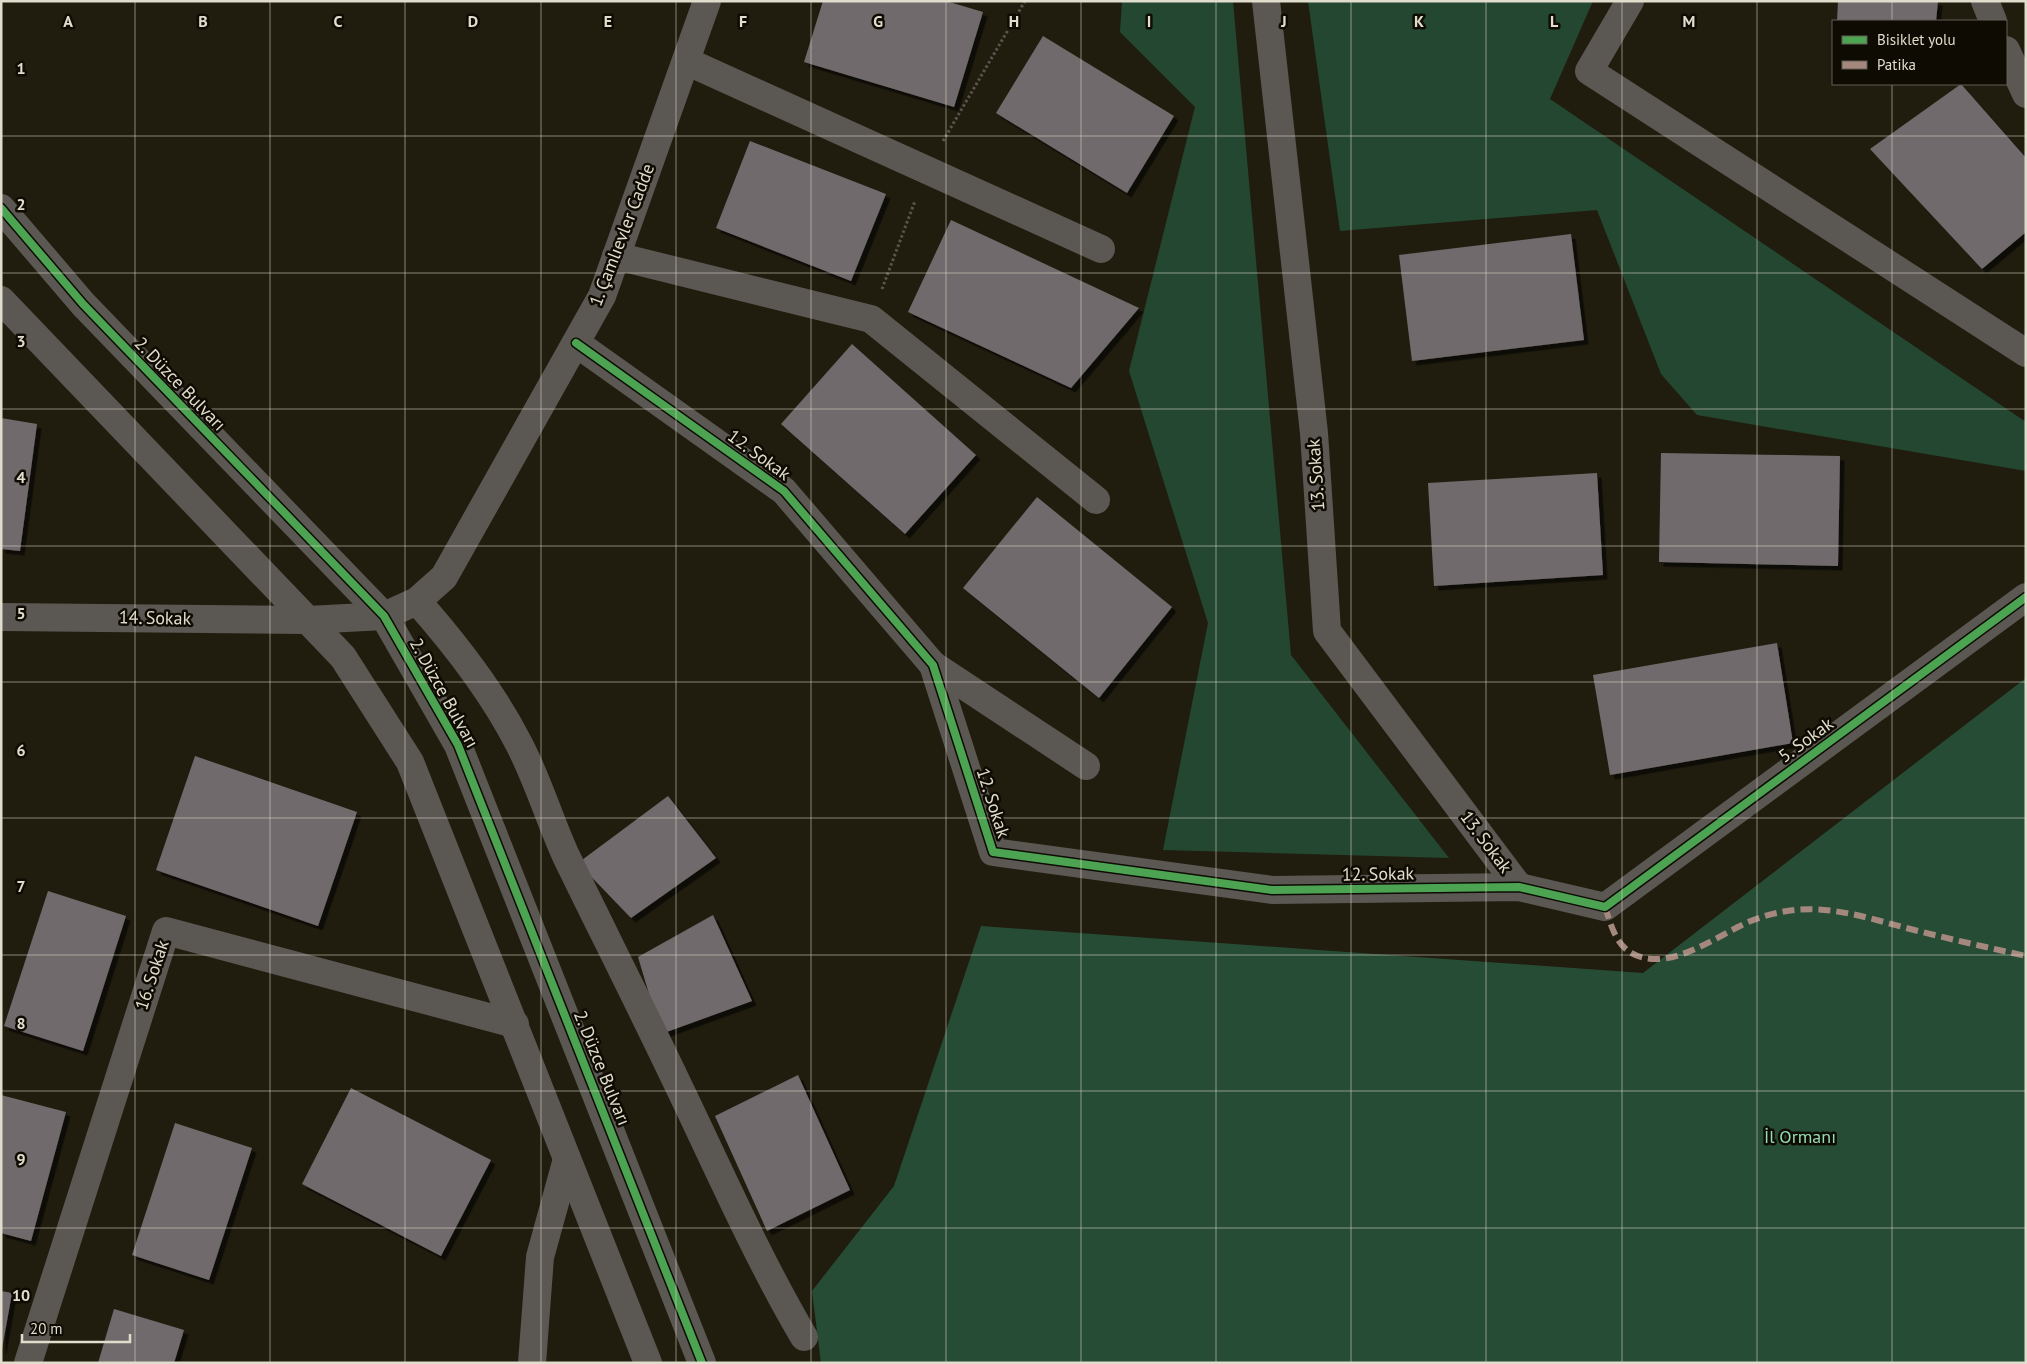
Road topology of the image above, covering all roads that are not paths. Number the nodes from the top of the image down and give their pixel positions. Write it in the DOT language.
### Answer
graph roads {
  1 [pos="707,1"];
  2 [pos="1266,1"];
  3 [pos="1630,1"];
  4 [pos="1985,1"];
  5 [pos="1994,20"];
  6 [pos="2007,52"];
  7 [pos="686,60"];
  8 [pos="2026,94"];
  9 [pos="1,208"];
  10 [pos="1101,249"];
  11 [pos="616,256"];
  12 [pos="1,300"];
  13 [pos="576,343"];
  14 [pos="2026,353"];
  15 [pos="1096,500"];
  16 [pos="2026,597"];
  17 [pos="417,601"];
  18 [pos="384,616"];
  19 [pos="1,617"];
  20 [pos="308,620"];
  21 [pos="933,665"];
  22 [pos="1086,766"];
  23 [pos="1520,887"];
  24 [pos="1605,907"];
  25 [pos="515,1024"];
  26 [pos="568,1159"];
  27 [pos="804,1337"];
  28 [pos="28,1363"];
  29 [pos="532,1363"];
  30 [pos="648,1363"];
  31 [pos="702,1363"];
  1 -- 7 [label="street, 1. Çamlıevler Cadde"];
  2 -- 23 [label="street, 13. Sokak"];
  3 -- 14 [label="street"];
  4 -- 5 [label="street"];
  6 -- 8 [label="street"];
  7 -- 10 [label="street"];
  7 -- 11 [label="street, 1. Çamlıevler Cadde"];
  9 -- 18 [label="street, 2. Düzce Bulvarı"];
  11 -- 13 [label="street, 1. Çamlıevler Cadde"];
  11 -- 15 [label="street"];
  12 -- 20 [label="street"];
  13 -- 17 [label="street, 1. Çamlıevler Cadde"];
  13 -- 21 [label="street, 12. Sokak"];
  16 -- 24 [label="street, 5. Sokak"];
  17 -- 18 [label="street, 1. Çamlıevler Cadde"];
  17 -- 27 [label="street"];
  18 -- 20 [label="street, 14. Sokak"];
  18 -- 31 [label="street, 2. Düzce Bulvarı"];
  19 -- 20 [label="street, 14. Sokak"];
  20 -- 25 [label="street"];
  21 -- 22 [label="street"];
  21 -- 23 [label="street, 12. Sokak"];
  23 -- 24 [label="street, 12. Sokak"];
  25 -- 26 [label="street"];
  25 -- 28 [label="street, 16. Sokak"];
  26 -- 29 [label="street"];
  26 -- 30 [label="street"];
}
